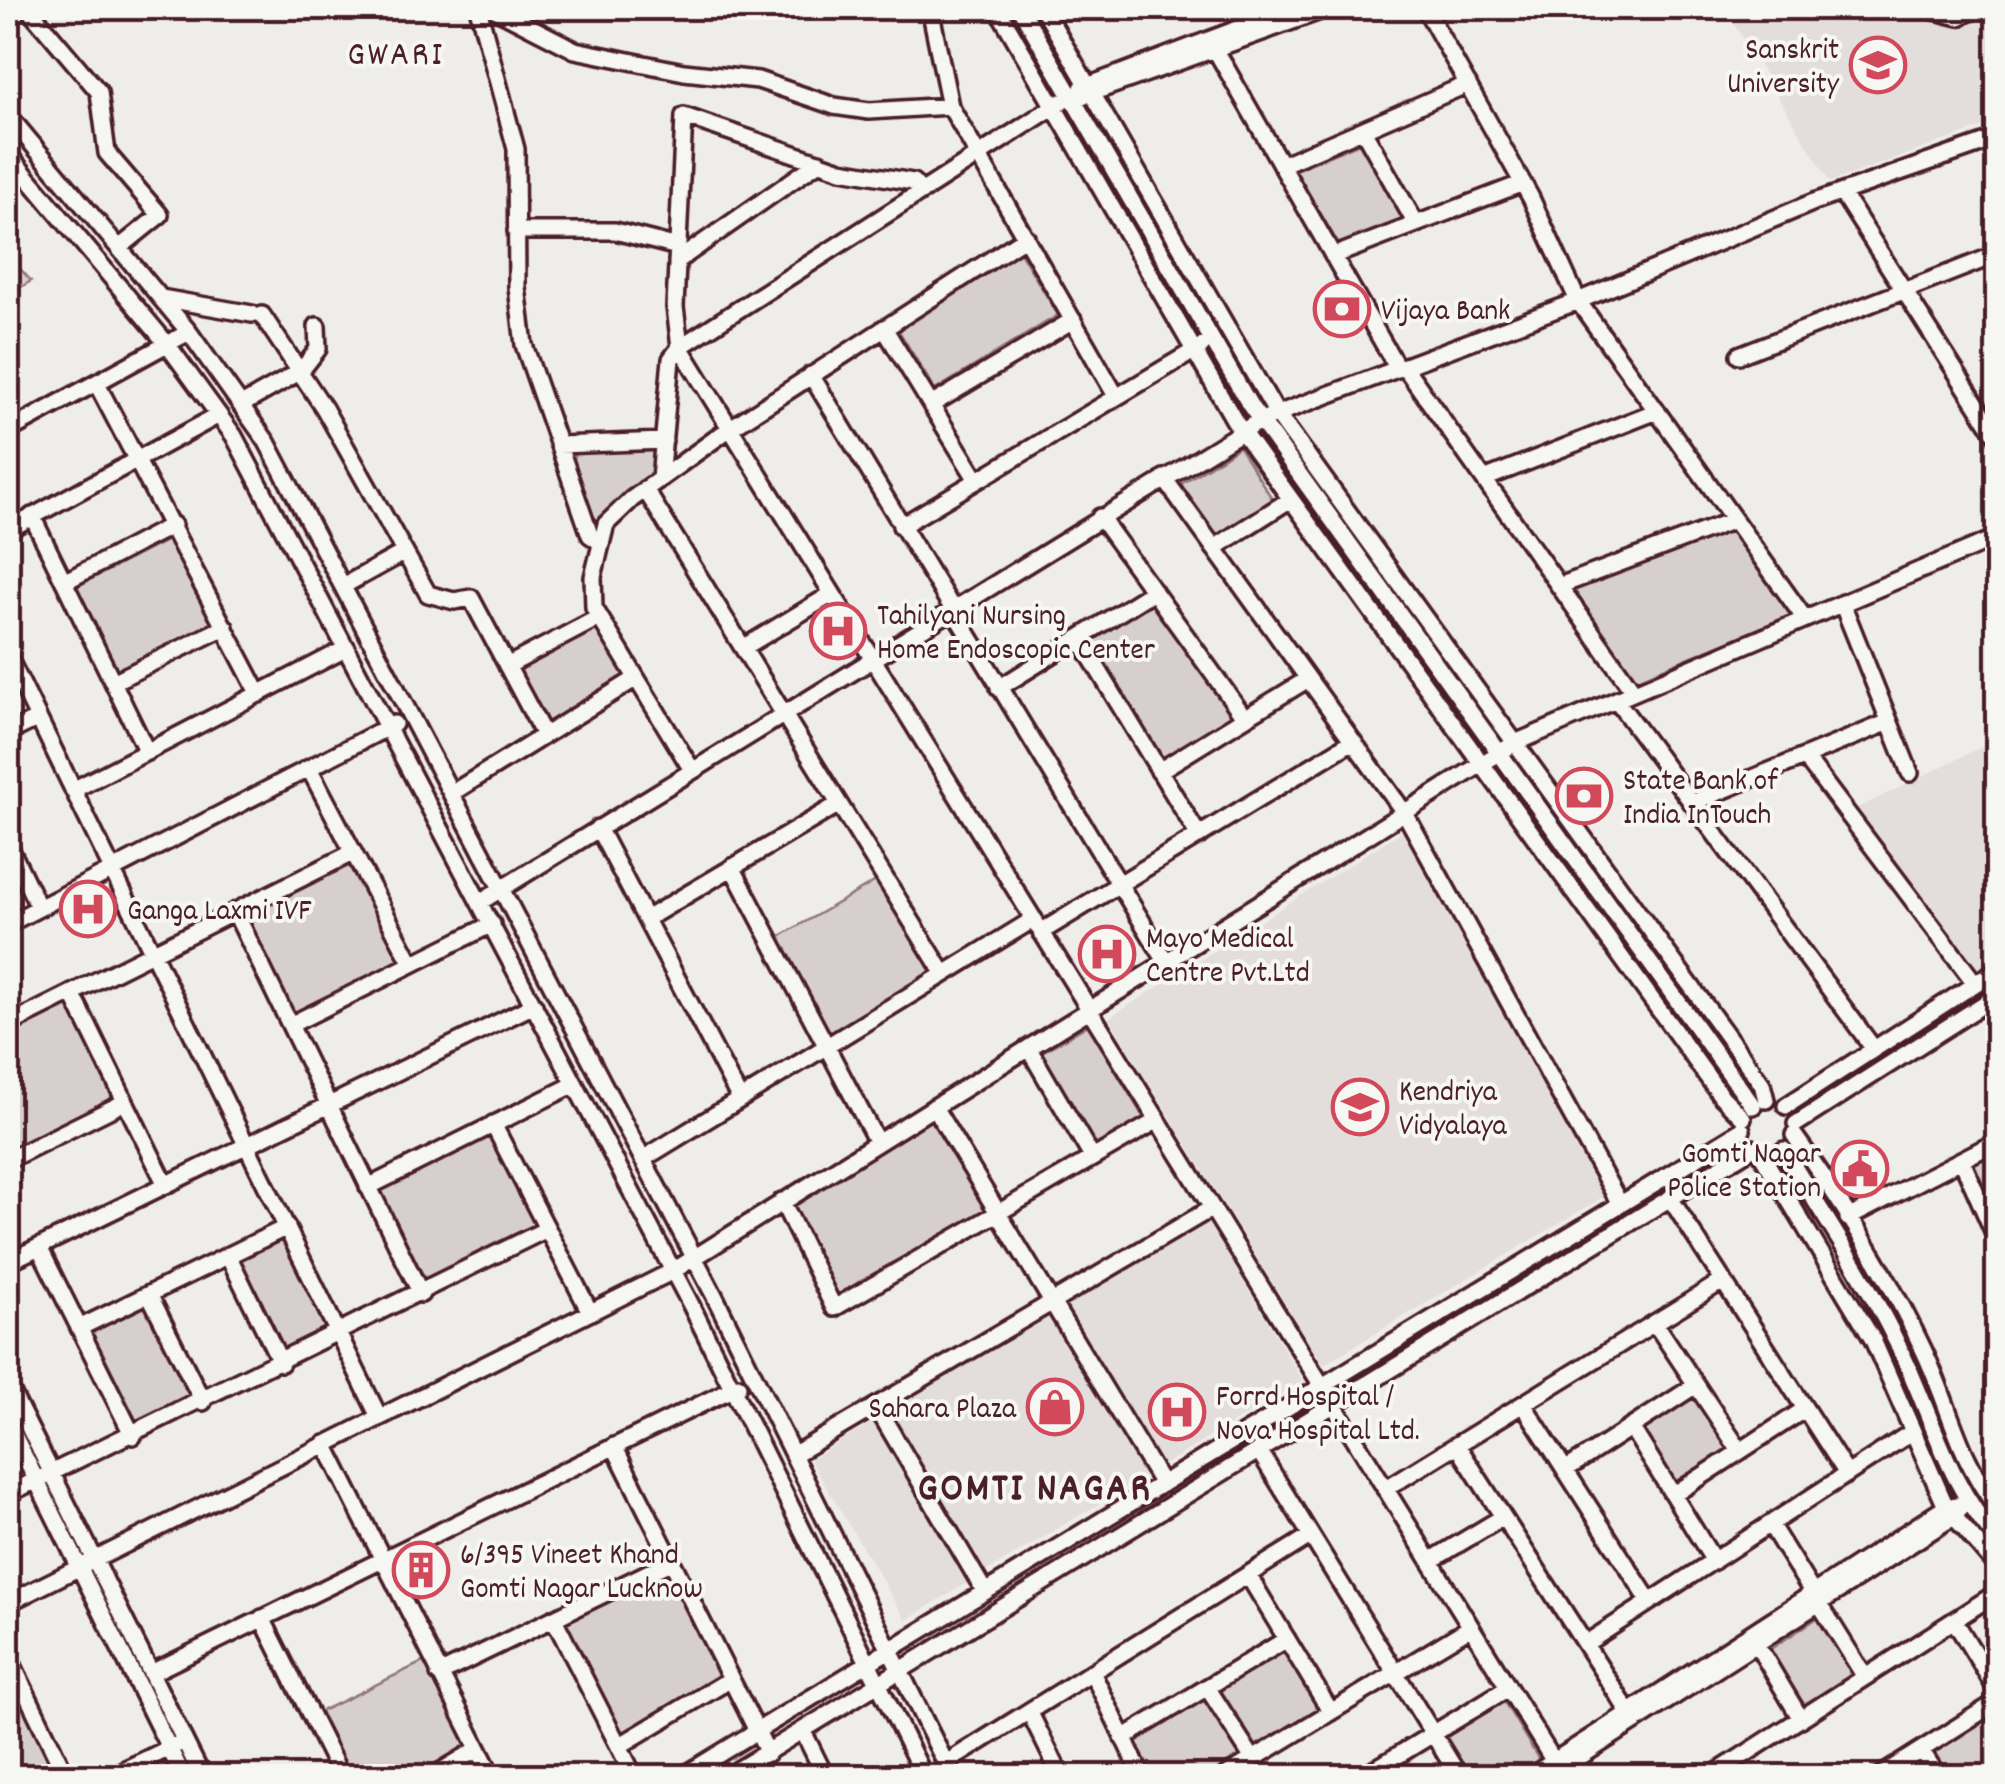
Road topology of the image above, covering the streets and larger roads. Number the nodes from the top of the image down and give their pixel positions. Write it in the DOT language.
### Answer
graph roads {
  1 [pos="28,8"];
  2 [pos="478,8"];
  3 [pos="493,8"];
  4 [pos="930,8"];
  5 [pos="997,8"];
  6 [pos="1020,8"];
  7 [pos="1043,8"];
  8 [pos="1293,8"];
  9 [pos="1327,8"];
  10 [pos="1425,8"];
  11 [pos="1923,8"];
  12 [pos="1980,8"];
  13 [pos="1215,50"];
  14 [pos="1468,84"];
  15 [pos="1090,89"];
  16 [pos="1072,98"];
  17 [pos="1054,105"];
  18 [pos="950,106"];
  19 [pos="8,115"];
  20 [pos="1363,130"];
  21 [pos="1998,138"];
  22 [pos="979,152"];
  23 [pos="8,154"];
  24 [pos="819,162"];
  25 [pos="1281,166"];
  26 [pos="1523,183"];
  27 [pos="921,190"];
  28 [pos="1842,192"];
  29 [pos="1416,224"];
  30 [pos="516,232"];
  31 [pos="1026,236"];
  32 [pos="120,248"];
  33 [pos="678,254"];
  34 [pos="1998,254"];
  35 [pos="1334,256"];
  36 [pos="1903,289"];
  37 [pos="161,298"];
  38 [pos="1578,301"];
  39 [pos="1073,320"];
  40 [pos="317,326"];
  41 [pos="884,328"];
  42 [pos="189,332"];
  43 [pos="1212,340"];
  44 [pos="167,344"];
  45 [pos="680,348"];
  46 [pos="1195,350"];
  47 [pos="1739,355"];
  48 [pos="1401,367"];
  49 [pos="301,371"];
  50 [pos="811,376"];
  51 [pos="97,384"];
  52 [pos="1116,396"];
  53 [pos="243,404"];
  54 [pos="931,405"];
  55 [pos="1657,411"];
  56 [pos="1277,414"];
  57 [pos="220,415"];
  58 [pos="1261,420"];
  59 [pos="729,428"];
  60 [pos="8,431"];
  61 [pos="1242,431"];
  62 [pos="1998,438"];
  63 [pos="664,441"];
  64 [pos="559,445"];
  65 [pos="139,460"];
  66 [pos="1164,478"];
  67 [pos="660,479"];
  68 [pos="1484,479"];
  69 [pos="977,480"];
  70 [pos="645,489"];
  71 [pos="1291,499"];
  72 [pos="32,516"];
  73 [pos="1100,517"];
  74 [pos="1734,520"];
  75 [pos="173,526"];
  76 [pos="900,526"];
  77 [pos="8,530"];
  78 [pos="1998,537"];
  79 [pos="600,542"];
  80 [pos="1214,548"];
  81 [pos="403,553"];
  82 [pos="64,582"];
  83 [pos="342,586"];
  84 [pos="1559,586"];
  85 [pos="1154,591"];
  86 [pos="832,594"];
  87 [pos="1842,603"];
  88 [pos="950,609"];
  89 [pos="598,618"];
  90 [pos="1805,619"];
  91 [pos="224,627"];
  92 [pos="1078,638"];
  93 [pos="348,648"];
  94 [pos="743,648"];
  95 [pos="8,656"];
  96 [pos="871,657"];
  97 [pos="507,666"];
  98 [pos="635,678"];
  99 [pos="1308,679"];
  100 [pos="113,682"];
  101 [pos="999,688"];
  102 [pos="1634,692"];
  103 [pos="259,694"];
  104 [pos="1616,700"];
  105 [pos="783,713"];
  106 [pos="411,715"];
  107 [pos="38,718"];
  108 [pos="1245,718"];
  109 [pos="1889,722"];
  110 [pos="389,727"];
  111 [pos="8,733"];
  112 [pos="544,735"];
  113 [pos="1353,741"];
  114 [pos="1515,743"];
  115 [pos="147,752"];
  116 [pos="1499,754"];
  117 [pos="1805,756"];
  118 [pos="1484,766"];
  119 [pos="310,768"];
  120 [pos="692,770"];
  121 [pos="1160,772"];
  122 [pos="1910,773"];
  123 [pos="73,790"];
  124 [pos="452,792"];
  125 [pos="1692,803"];
  126 [pos="839,804"];
  127 [pos="1406,815"];
  128 [pos="598,828"];
  129 [pos="1199,836"];
  130 [pos="8,844"];
  131 [pos="352,853"];
  132 [pos="732,867"];
  133 [pos="112,870"];
  134 [pos="1119,884"];
  135 [pos="503,888"];
  136 [pos="480,902"];
  137 [pos="39,908"];
  138 [pos="235,912"];
  139 [pos="646,918"];
  140 [pos="8,924"];
  141 [pos="492,924"];
  142 [pos="1037,926"];
  143 [pos="153,953"];
  144 [pos="1167,963"];
  145 [pos="412,964"];
  146 [pos="1998,969"];
  147 [pos="944,974"];
  148 [pos="1976,984"];
  149 [pos="72,994"];
  150 [pos="1998,995"];
  151 [pos="534,1004"];
  152 [pos="1090,1011"];
  153 [pos="8,1026"];
  154 [pos="290,1026"];
  155 [pos="827,1046"];
  156 [pos="1028,1049"];
  157 [pos="1874,1049"];
  158 [pos="575,1084"];
  159 [pos="740,1099"];
  160 [pos="125,1102"];
  161 [pos="328,1105"];
  162 [pos="1786,1106"];
  163 [pos="934,1107"];
  164 [pos="1751,1114"];
  165 [pos="1158,1120"];
  166 [pos="493,1124"];
  167 [pos="1795,1130"];
  168 [pos="1998,1141"];
  169 [pos="877,1142"];
  170 [pos="247,1145"];
  171 [pos="1756,1150"];
  172 [pos="1784,1150"];
  173 [pos="1092,1157"];
  174 [pos="644,1158"];
  175 [pos="8,1160"];
  176 [pos="1962,1160"];
  177 [pos="166,1185"];
  178 [pos="368,1186"];
  179 [pos="1670,1198"];
  180 [pos="782,1201"];
  181 [pos="1620,1204"];
  182 [pos="1212,1208"];
  183 [pos="999,1213"];
  184 [pos="1848,1218"];
  185 [pos="287,1227"];
  186 [pos="547,1229"];
  187 [pos="1998,1242"];
  188 [pos="39,1247"];
  189 [pos="228,1255"];
  190 [pos="694,1256"];
  191 [pos="8,1262"];
  192 [pos="673,1270"];
  193 [pos="1721,1282"];
  194 [pos="149,1294"];
  195 [pos="420,1294"];
  196 [pos="1052,1302"];
  197 [pos="590,1312"];
  198 [pos="1656,1322"];
  199 [pos="79,1328"];
  200 [pos="339,1335"];
  201 [pos="281,1363"];
  202 [pos="755,1378"];
  203 [pos="8,1385"];
  204 [pos="1696,1385"];
  205 [pos="1321,1386"];
  206 [pos="732,1388"];
  207 [pos="203,1402"];
  208 [pos="1523,1404"];
  209 [pos="1334,1405"];
  210 [pos="876,1406"];
  211 [pos="1805,1409"];
  212 [pos="378,1417"];
  213 [pos="8,1423"];
  214 [pos="1631,1427"];
  215 [pos="1912,1432"];
  216 [pos="133,1436"];
  217 [pos="325,1444"];
  218 [pos="1456,1445"];
  219 [pos="614,1446"];
  220 [pos="1740,1451"];
  221 [pos="1258,1452"];
  222 [pos="793,1455"];
  223 [pos="1565,1470"];
  224 [pos="1847,1474"];
  225 [pos="44,1478"];
  226 [pos="1998,1478"];
  227 [pos="1162,1484"];
  228 [pos="1386,1489"];
  229 [pos="8,1494"];
  230 [pos="1673,1495"];
  231 [pos="1990,1499"];
  232 [pos="1970,1508"];
  233 [pos="1950,1512"];
  234 [pos="1503,1517"];
  235 [pos="1770,1524"];
  236 [pos="1310,1536"];
  237 [pos="1998,1540"];
  238 [pos="381,1560"];
  239 [pos="672,1560"];
  240 [pos="1714,1560"];
  241 [pos="1430,1561"];
  242 [pos="87,1563"];
  243 [pos="1998,1568"];
  244 [pos="1248,1575"];
  245 [pos="985,1592"];
  246 [pos="1998,1592"];
  247 [pos="1819,1598"];
  248 [pos="1650,1602"];
  249 [pos="8,1603"];
  250 [pos="262,1618"];
  251 [pos="554,1618"];
  252 [pos="1954,1620"];
  253 [pos="1470,1627"];
  254 [pos="1287,1639"];
  255 [pos="1585,1644"];
  256 [pos="1757,1645"];
  257 [pos="890,1650"];
  258 [pos="9,1663"];
  259 [pos="868,1664"];
  260 [pos="900,1672"];
  261 [pos="1092,1672"];
  262 [pos="150,1673"];
  263 [pos="1395,1673"];
  264 [pos="439,1674"];
  265 [pos="1865,1677"];
  266 [pos="731,1679"];
  267 [pos="879,1685"];
  268 [pos="1207,1687"];
  269 [pos="1508,1688"];
  270 [pos="1998,1692"];
  271 [pos="1998,1701"];
  272 [pos="1029,1711"];
  273 [pos="1332,1712"];
  274 [pos="1630,1714"];
  275 [pos="1801,1719"];
  276 [pos="757,1731"];
  277 [pos="803,1732"];
  278 [pos="1433,1734"];
  279 [pos="1124,1738"];
  280 [pos="177,1745"];
  281 [pos="619,1746"];
  282 [pos="478,1749"];
  283 [pos="1921,1750"];
  284 [pos="768,1752"];
  285 [pos="1254,1759"];
  286 [pos="949,1770"];
  287 [pos="1557,1771"];
  288 [pos="66,1776"];
  289 [pos="111,1776"];
  290 [pos="183,1776"];
  291 [pos="202,1776"];
  292 [pos="341,1776"];
  293 [pos="433,1776"];
  294 [pos="492,1776"];
  295 [pos="634,1776"];
  296 [pos="683,1776"];
  297 [pos="728,1776"];
  298 [pos="825,1776"];
  299 [pos="924,1776"];
  300 [pos="1062,1776"];
  301 [pos="1142,1776"];
  302 [pos="1225,1776"];
  303 [pos="1364,1776"];
  304 [pos="1458,1776"];
  305 [pos="1531,1776"];
  306 [pos="1712,1776"];
  307 [pos="1880,1776"];
  308 [pos="1938,1776"];
  1 -- 32 [label="street"];
  2 -- 30 [label="street"];
  3 -- 18 [label="street"];
  4 -- 18 [label="street"];
  5 -- 17 [label="street"];
  6 -- 16 [label="street"];
  7 -- 15 [label="street"];
  8 -- 15 [label="street"];
  9 -- 13 [label="street"];
  10 -- 14 [label="street"];
  11 -- 12 [label="street"];
  13 -- 15 [label="street"];
  13 -- 25 [label="street"];
  14 -- 20 [label="street"];
  14 -- 26 [label="street"];
  15 -- 16 [label="street"];
  15 -- 56 [label="street"];
  16 -- 17 [label="street"];
  16 -- 43 [label="street"];
  17 -- 22 [label="street"];
  17 -- 46 [label="street"];
  18 -- 22 [label="street"];
  19 -- 32 [label="street"];
  20 -- 25 [label="street"];
  20 -- 29 [label="street"];
  21 -- 28 [label="street"];
  22 -- 27 [label="street"];
  22 -- 31 [label="street"];
  23 -- 44 [label="street"];
  24 -- 27 [label="street"];
  24 -- 33 [label="street"];
  24 -- 33 [label="street"];
  25 -- 35 [label="street"];
  26 -- 29 [label="street"];
  26 -- 38 [label="street"];
  27 -- 45 [label="street"];
  28 -- 36 [label="street"];
  28 -- 38 [label="street"];
  29 -- 35 [label="street"];
  30 -- 33 [label="street"];
  30 -- 64 [label="street"];
  31 -- 39 [label="street"];
  31 -- 41 [label="street"];
  32 -- 37 [label="street"];
  33 -- 45 [label="street"];
  34 -- 36 [label="street"];
  35 -- 48 [label="street"];
  36 -- 47 [label="street"];
  36 -- 62 [label="street"];
  37 -- 42 [label="street"];
  37 -- 49 [label="street"];
  38 -- 48 [label="street"];
  38 -- 55 [label="street"];
  39 -- 52 [label="street"];
  39 -- 54 [label="street"];
  40 -- 49 [label="street"];
  41 -- 50 [label="street"];
  41 -- 54 [label="street"];
  42 -- 44 [label="street"];
  42 -- 53 [label="street"];
  43 -- 46 [label="street"];
  43 -- 58 [label="street"];
  44 -- 51 [label="street"];
  44 -- 57 [label="street"];
  45 -- 59 [label="street"];
  45 -- 63 [label="street"];
  46 -- 52 [label="street"];
  46 -- 61 [label="street"];
  48 -- 56 [label="street"];
  48 -- 68 [label="street"];
  49 -- 53 [label="street"];
  49 -- 81 [label="street"];
  50 -- 59 [label="street"];
  50 -- 76 [label="street"];
  51 -- 60 [label="street"];
  51 -- 65 [label="street"];
  52 -- 69 [label="street"];
  53 -- 83 [label="street"];
  54 -- 69 [label="street"];
  55 -- 68 [label="street"];
  55 -- 74 [label="street"];
  56 -- 58 [label="street"];
  56 -- 114 [label="street"];
  57 -- 65 [label="street"];
  57 -- 93 [label="street"];
  58 -- 61 [label="street"];
  58 -- 116 [label="street"];
  59 -- 67 [label="street"];
  59 -- 86 [label="street"];
  61 -- 66 [label="street"];
  61 -- 71 [label="street"];
  63 -- 64 [label="street"];
  63 -- 67 [label="street"];
  64 -- 79 [label="street"];
  65 -- 72 [label="street"];
  65 -- 75 [label="street"];
  66 -- 73 [label="street"];
  66 -- 80 [label="street"];
  67 -- 70 [label="street"];
  68 -- 84 [label="street"];
  69 -- 76 [label="street"];
  70 -- 79 [label="street"];
  70 -- 94 [label="street"];
  71 -- 80 [label="street"];
  71 -- 118 [label="street"];
  72 -- 77 [label="street"];
  72 -- 82 [label="street"];
  73 -- 85 [label="street"];
  73 -- 88 [label="street"];
  74 -- 84 [label="street"];
  74 -- 90 [label="street"];
  75 -- 82 [label="street"];
  75 -- 91 [label="street"];
  76 -- 88 [label="street"];
  78 -- 87 [label="street"];
  79 -- 89 [label="street"];
  80 -- 99 [label="street"];
  81 -- 83 [label="street"];
  81 -- 97 [label="street"];
  82 -- 100 [label="street"];
  83 -- 106 [label="street"];
  84 -- 102 [label="street"];
  85 -- 92 [label="street"];
  85 -- 108 [label="street"];
  86 -- 94 [label="street"];
  86 -- 96 [label="street"];
  87 -- 90 [label="street"];
  87 -- 109 [label="street"];
  88 -- 96 [label="street"];
  88 -- 101 [label="street"];
  89 -- 97 [label="street"];
  89 -- 98 [label="street"];
  90 -- 102 [label="street"];
  91 -- 100 [label="street"];
  91 -- 103 [label="street"];
  92 -- 101 [label="street"];
  92 -- 121 [label="street"];
  93 -- 103 [label="street"];
  93 -- 110 [label="street"];
  94 -- 105 [label="street"];
  95 -- 107 [label="street"];
  96 -- 105 [label="street"];
  96 -- 142 [label="street"];
  97 -- 112 [label="street"];
  98 -- 112 [label="street"];
  98 -- 120 [label="street"];
  99 -- 108 [label="street"];
  99 -- 113 [label="street"];
  100 -- 115 [label="street"];
  101 -- 134 [label="street"];
  102 -- 104 [label="street"];
  103 -- 115 [label="street"];
  104 -- 114 [label="street"];
  104 -- 125 [label="street"];
  105 -- 120 [label="street"];
  105 -- 126 [label="street"];
  106 -- 110 [label="street"];
  106 -- 124 [label="street"];
  107 -- 111 [label="street"];
  107 -- 123 [label="street"];
  108 -- 121 [label="street"];
  109 -- 117 [label="street"];
  109 -- 122 [label="street"];
  110 -- 119 [label="street"];
  110 -- 136 [label="street"];
  112 -- 124 [label="street"];
  113 -- 127 [label="street"];
  113 -- 129 [label="street"];
  114 -- 116 [label="street"];
  114 -- 164 [label="street"];
  115 -- 123 [label="street"];
  116 -- 118 [label="street"];
  116 -- 164 [label="street"];
  117 -- 125 [label="street"];
  117 -- 148 [label="street"];
  118 -- 127 [label="street"];
  118 -- 164 [label="street"];
  119 -- 131 [label="street"];
  119 -- 133 [label="street"];
  120 -- 128 [label="street"];
  121 -- 129 [label="street"];
  123 -- 133 [label="street"];
  124 -- 135 [label="street"];
  125 -- 157 [label="street"];
  126 -- 132 [label="street"];
  126 -- 147 [label="street"];
  127 -- 144 [label="street"];
  127 -- 181 [label="street"];
  128 -- 135 [label="street"];
  128 -- 139 [label="street"];
  129 -- 134 [label="street"];
  130 -- 137 [label="street"];
  131 -- 138 [label="street"];
  131 -- 145 [label="street"];
  132 -- 139 [label="street"];
  132 -- 155 [label="street"];
  133 -- 137 [label="street"];
  133 -- 143 [label="street"];
  134 -- 142 [label="street"];
  134 -- 144 [label="street"];
  135 -- 136 [label="street"];
  135 -- 174 [label="street"];
  136 -- 141 [label="street"];
  137 -- 140 [label="street"];
  138 -- 143 [label="street"];
  138 -- 154 [label="street"];
  139 -- 159 [label="street"];
  141 -- 145 [label="street"];
  141 -- 151 [label="street"];
  142 -- 147 [label="street"];
  142 -- 152 [label="street"];
  143 -- 149 [label="street"];
  143 -- 170 [label="street"];
  144 -- 152 [label="street"];
  145 -- 154 [label="street"];
  146 -- 148 [label="street"];
  147 -- 155 [label="street"];
  148 -- 157 [label="street"];
  149 -- 153 [label="street"];
  149 -- 160 [label="street"];
  150 -- 167 [label="street"];
  151 -- 158 [label="street"];
  151 -- 161 [label="street"];
  152 -- 156 [label="street"];
  152 -- 165 [label="street"];
  154 -- 161 [label="street"];
  155 -- 159 [label="street"];
  155 -- 169 [label="street"];
  156 -- 163 [label="street"];
  156 -- 173 [label="street"];
  157 -- 162 [label="street"];
  158 -- 166 [label="street"];
  158 -- 192 [label="street"];
  159 -- 174 [label="street"];
  160 -- 175 [label="street"];
  160 -- 177 [label="street"];
  161 -- 170 [label="street"];
  161 -- 178 [label="street"];
  162 -- 164 [label="street"];
  162 -- 167 [label="street"];
  163 -- 169 [label="street"];
  163 -- 183 [label="street"];
  164 -- 171 [label="street"];
  164 -- 181 [label="street"];
  165 -- 173 [label="street"];
  165 -- 182 [label="street"];
  166 -- 178 [label="street"];
  166 -- 186 [label="street"];
  167 -- 172 [label="street"];
  167 -- 184 [label="street"];
  168 -- 176 [label="street"];
  169 -- 180 [label="street"];
  170 -- 177 [label="street"];
  170 -- 185 [label="street"];
  171 -- 172 [label="street"];
  171 -- 179 [label="street"];
  171 -- 215 [label="street"];
  172 -- 232 [label="street"];
  173 -- 183 [label="street"];
  174 -- 190 [label="street"];
  176 -- 184 [label="street"];
  176 -- 187 [label="street"];
  177 -- 188 [label="street"];
  178 -- 195 [label="street"];
  179 -- 193 [label="street"];
  179 -- 209 [label="street"];
  180 -- 183 [label="street"];
  180 -- 190 [label="street"];
  181 -- 205 [label="street"];
  182 -- 196 [label="street"];
  182 -- 205 [label="street"];
  183 -- 196 [label="street"];
  184 -- 231 [label="street"];
  185 -- 189 [label="street"];
  185 -- 200 [label="street"];
  186 -- 195 [label="street"];
  186 -- 197 [label="street"];
  188 -- 191 [label="street"];
  188 -- 199 [label="street"];
  189 -- 194 [label="street"];
  189 -- 201 [label="street"];
  190 -- 192 [label="street"];
  190 -- 202 [label="street"];
  192 -- 197 [label="street"];
  192 -- 206 [label="street"];
  193 -- 198 [label="street"];
  193 -- 211 [label="street"];
  194 -- 199 [label="street"];
  194 -- 207 [label="street"];
  195 -- 200 [label="street"];
  196 -- 210 [label="street"];
  196 -- 227 [label="street"];
  197 -- 212 [label="street"];
  198 -- 204 [label="street"];
  198 -- 208 [label="street"];
  199 -- 216 [label="street"];
  200 -- 201 [label="street"];
  200 -- 212 [label="street"];
  201 -- 207 [label="street"];
  202 -- 206 [label="street"];
  202 -- 222 [label="street"];
  203 -- 225 [label="street"];
  204 -- 214 [label="street"];
  204 -- 220 [label="street"];
  205 -- 209 [label="street"];
  205 -- 227 [label="street"];
  206 -- 219 [label="street"];
  206 -- 259 [label="street"];
  207 -- 216 [label="street"];
  208 -- 218 [label="street"];
  208 -- 223 [label="street"];
  209 -- 221 [label="street"];
  209 -- 228 [label="street"];
  210 -- 222 [label="street"];
  210 -- 245 [label="street"];
  211 -- 220 [label="street"];
  211 -- 224 [label="street"];
  212 -- 217 [label="street"];
  213 -- 225 [label="street"];
  214 -- 223 [label="street"];
  214 -- 230 [label="street"];
  215 -- 224 [label="street"];
  215 -- 233 [label="street"];
  216 -- 225 [label="street"];
  217 -- 238 [label="street"];
  217 -- 242 [label="street"];
  218 -- 228 [label="street"];
  218 -- 234 [label="street"];
  219 -- 238 [label="street"];
  219 -- 239 [label="street"];
  220 -- 230 [label="street"];
  221 -- 236 [label="street"];
  221 -- 260 [label="street"];
  222 -- 257 [label="street"];
  223 -- 248 [label="street"];
  224 -- 235 [label="street"];
  225 -- 229 [label="street"];
  225 -- 242 [label="street"];
  226 -- 231 [label="street"];
  227 -- 245 [label="street"];
  228 -- 241 [label="street"];
  230 -- 240 [label="street"];
  231 -- 232 [label="street"];
  232 -- 233 [label="street"];
  232 -- 237 [label="street"];
  233 -- 243 [label="street"];
  233 -- 247 [label="street"];
  234 -- 241 [label="street"];
  234 -- 255 [label="street"];
  235 -- 240 [label="street"];
  235 -- 247 [label="street"];
  236 -- 244 [label="street"];
  236 -- 263 [label="street"];
  238 -- 250 [label="street"];
  238 -- 264 [label="street"];
  239 -- 251 [label="street"];
  239 -- 266 [label="street"];
  240 -- 248 [label="street"];
  241 -- 253 [label="street"];
  242 -- 249 [label="street"];
  242 -- 262 [label="street"];
  242 -- 280 [label="street"];
  244 -- 254 [label="street"];
  244 -- 261 [label="street"];
  245 -- 257 [label="street"];
  246 -- 252 [label="street"];
  247 -- 256 [label="street"];
  247 -- 265 [label="street"];
  247 -- 274 [label="street"];
  248 -- 255 [label="street"];
  250 -- 262 [label="street"];
  250 -- 292 [label="street"];
  251 -- 264 [label="street"];
  251 -- 281 [label="street"];
  252 -- 265 [label="street"];
  252 -- 270 [label="street"];
  253 -- 263 [label="street"];
  253 -- 269 [label="street"];
  254 -- 268 [label="street"];
  254 -- 273 [label="street"];
  255 -- 274 [label="street"];
  256 -- 275 [label="street"];
  256 -- 287 [label="street"];
  257 -- 259 [label="street"];
  257 -- 260 [label="street"];
  258 -- 288 [label="street"];
  259 -- 267 [label="street"];
  259 -- 276 [label="street"];
  260 -- 267 [label="street"];
  260 -- 286 [label="street"];
  261 -- 272 [label="street"];
  261 -- 279 [label="street"];
  262 -- 280 [label="street"];
  263 -- 273 [label="street"];
  263 -- 278 [label="street"];
  264 -- 282 [label="street"];
  265 -- 275 [label="street"];
  266 -- 276 [label="street"];
  266 -- 281 [label="street"];
  267 -- 277 [label="street"];
  267 -- 299 [label="street"];
  268 -- 279 [label="street"];
  268 -- 285 [label="street"];
  269 -- 278 [label="street"];
  269 -- 287 [label="street"];
  271 -- 283 [label="street"];
  272 -- 286 [label="street"];
  272 -- 300 [label="street"];
  273 -- 285 [label="street"];
  274 -- 287 [label="street"];
  275 -- 306 [label="street"];
  276 -- 284 [label="street"];
  276 -- 296 [label="street"];
  277 -- 284 [label="street"];
  277 -- 298 [label="street"];
  278 -- 303 [label="street"];
  278 -- 304 [label="street"];
  279 -- 301 [label="street"];
  280 -- 289 [label="street"];
  280 -- 290 [label="street"];
  280 -- 291 [label="street"];
  281 -- 295 [label="street"];
  282 -- 293 [label="street"];
  282 -- 294 [label="street"];
  283 -- 307 [label="street"];
  283 -- 308 [label="street"];
  284 -- 297 [label="street"];
  285 -- 302 [label="street"];
  287 -- 305 [label="street"];
}
